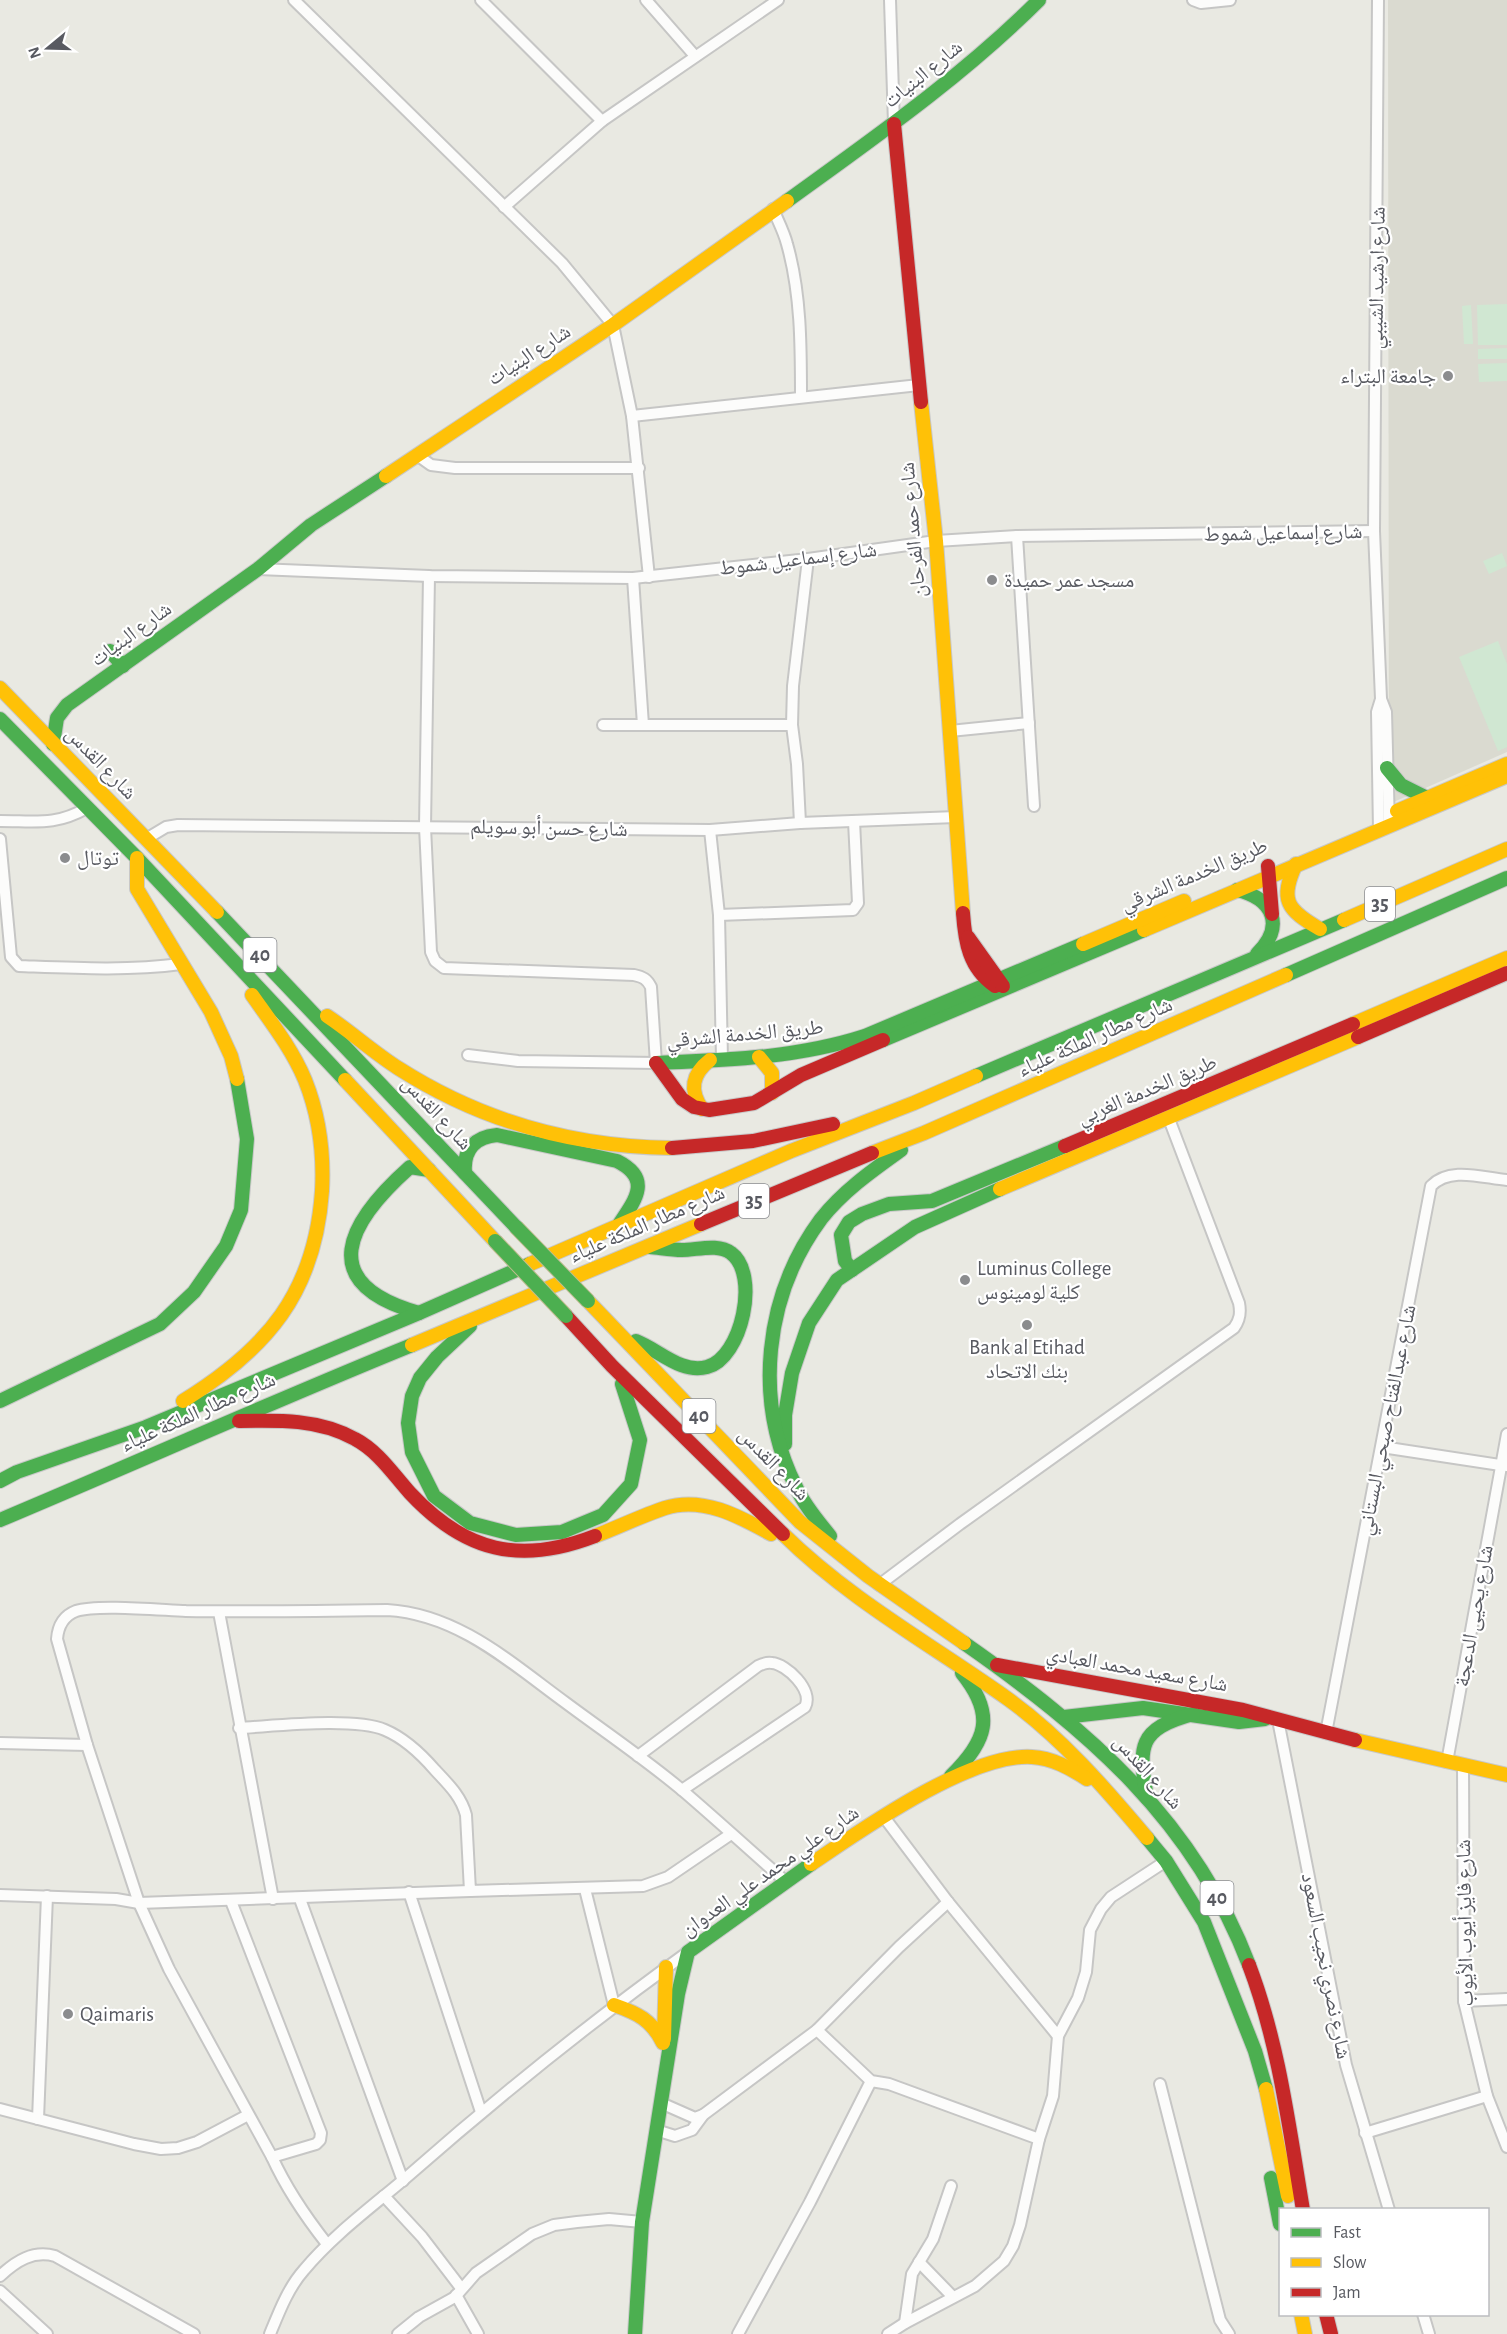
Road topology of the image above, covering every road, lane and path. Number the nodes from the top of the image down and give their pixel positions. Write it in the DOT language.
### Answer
graph roads {
  1 [pos="294,0"];
  2 [pos="481,0"];
  3 [pos="646,0"];
  4 [pos="778,0"];
  5 [pos="890,0"];
  6 [pos="1039,0"];
  7 [pos="1193,0"];
  8 [pos="1230,0"];
  9 [pos="1378,0"];
  10 [pos="695,56"];
  11 [pos="602,121"];
  12 [pos="894,124"];
  13 [pos="504,207"];
  14 [pos="773,209"];
  15 [pos="613,325"];
  16 [pos="919,385"];
  17 [pos="801,397"];
  18 [pos="632,416"];
  19 [pos="417,455"];
  20 [pos="639,468"];
  21 [pos="1374,531"];
  22 [pos="1017,536"];
  23 [pos="936,541"];
  24 [pos="808,559"];
  25 [pos="258,569"];
  26 [pos="429,576"];
  27 [pos="649,577"];
  28 [pos="633,578"];
  29 [pos="110,651"];
  30 [pos="123,666"];
  31 [pos="0,688"];
  32 [pos="1381,699"];
  33 [pos="0,719"];
  34 [pos="1029,723"];
  35 [pos="603,725"];
  36 [pos="643,725"];
  37 [pos="792,725"];
  38 [pos="950,731"];
  39 [pos="53,744"];
  40 [pos="1507,764"];
  41 [pos="1388,768"];
  42 [pos="1507,776"];
  43 [pos="1427,798"];
  44 [pos="1034,806"];
  45 [pos="87,808"];
  46 [pos="956,817"];
  47 [pos="0,821"];
  48 [pos="854,821"];
  49 [pos="1384,822"];
  50 [pos="800,823"];
  51 [pos="424,827"];
  52 [pos="710,830"];
  53 [pos="0,839"];
  54 [pos="146,839"];
  55 [pos="1507,849"];
  56 [pos="137,858"];
  57 [pos="1296,864"];
  58 [pos="1269,871"];
  59 [pos="1507,878"];
  60 [pos="1237,890"];
  61 [pos="1272,914"];
  62 [pos="719,915"];
  63 [pos="1320,928"];
  64 [pos="215,941"];
  65 [pos="1252,958"];
  66 [pos="1507,958"];
  67 [pos="181,964"];
  68 [pos="1507,973"];
  69 [pos="998,984"];
  70 [pos="298,996"];
  71 [pos="468,1055"];
  72 [pos="759,1057"];
  73 [pos="716,1059"];
  74 [pos="656,1063"];
  75 [pos="772,1093"];
  76 [pos="914,1102"];
  77 [pos="702,1109"];
  78 [pos="1169,1119"];
  79 [pos="924,1133"];
  80 [pos="429,1170"];
  81 [pos="465,1173"];
  82 [pos="1018,1173"];
  83 [pos="1507,1180"];
  84 [pos="620,1224"];
  85 [pos="647,1247"];
  86 [pos="852,1270"];
  87 [pos="419,1313"];
  88 [pos="478,1318"];
  89 [pos="628,1342"];
  90 [pos="612,1365"];
  91 [pos="0,1401"];
  92 [pos="233,1421"];
  93 [pos="146,1427"];
  94 [pos="1507,1434"];
  95 [pos="1382,1447"];
  96 [pos="1505,1466"];
  97 [pos="787,1467"];
  98 [pos="0,1481"];
  99 [pos="0,1520"];
  100 [pos="798,1549"];
  101 [pos="852,1564"];
  102 [pos="879,1585"];
  103 [pos="219,1612"];
  104 [pos="950,1660"];
  105 [pos="994,1664"];
  106 [pos="1193,1714"];
  107 [pos="1064,1717"];
  108 [pos="1274,1719"];
  109 [pos="239,1728"];
  110 [pos="1047,1731"];
  111 [pos="1326,1733"];
  112 [pos="0,1743"];
  113 [pos="87,1745"];
  114 [pos="638,1756"];
  115 [pos="1447,1762"];
  116 [pos="1463,1765"];
  117 [pos="1507,1775"];
  118 [pos="945,1782"];
  119 [pos="682,1790"];
  120 [pos="1109,1793"];
  121 [pos="1147,1798"];
  122 [pos="884,1817"];
  123 [pos="732,1834"];
  124 [pos="1166,1861"];
  125 [pos="785,1881"];
  126 [pos="585,1889"];
  127 [pos="470,1891"];
  128 [pos="409,1892"];
  129 [pos="0,1895"];
  130 [pos="46,1896"];
  131 [pos="273,1899"];
  132 [pos="300,1899"];
  133 [pos="231,1901"];
  134 [pos="948,1902"];
  135 [pos="139,1904"];
  136 [pos="1238,1937"];
  137 [pos="1214,1949"];
  138 [pos="688,1952"];
  139 [pos="666,1968"];
  140 [pos="1507,1999"];
  141 [pos="1464,2001"];
  142 [pos="614,2005"];
  143 [pos="817,2030"];
  144 [pos="1058,2036"];
  145 [pos="664,2045"];
  146 [pos="1255,2051"];
  147 [pos="666,2066"];
  148 [pos="871,2081"];
  149 [pos="1160,2084"];
  150 [pos="1487,2096"];
  151 [pos="661,2103"];
  152 [pos="0,2109"];
  153 [pos="481,2112"];
  154 [pos="248,2115"];
  155 [pos="702,2115"];
  156 [pos="38,2119"];
  157 [pos="656,2130"];
  158 [pos="1365,2133"];
  159 [pos="1039,2139"];
  160 [pos="1507,2147"];
  161 [pos="272,2157"];
  162 [pos="403,2181"];
  163 [pos="951,2186"];
  164 [pos="384,2196"];
  165 [pos="1291,2208"];
  166 [pos="1304,2208"];
  167 [pos="1388,2208"];
  168 [pos="1279,2214"];
  169 [pos="642,2222"];
  170 [pos="327,2244"];
  171 [pos="919,2262"];
  172 [pos="0,2276"];
  173 [pos="0,2291"];
  174 [pos="459,2292"];
  175 [pos="953,2297"];
  176 [pos="1300,2316"];
  177 [pos="1314,2316"];
  178 [pos="1326,2316"];
  179 [pos="1424,2316"];
  180 [pos="904,2323"];
  181 [pos="47,2334"];
  182 [pos="194,2334"];
  183 [pos="270,2334"];
  184 [pos="398,2334"];
  185 [pos="478,2334"];
  186 [pos="635,2334"];
  187 [pos="738,2334"];
  188 [pos="888,2334"];
  189 [pos="1229,2334"];
  190 [pos="1305,2334"];
  191 [pos="1319,2334"];
  192 [pos="1331,2334"];
  193 [pos="1429,2334"];
  1 -- 13 [label="street"];
  2 -- 11 [label="street"];
  3 -- 10 [label="street"];
  4 -- 10 [label="street"];
  5 -- 12 [label="street"];
  6 -- 12 [label="main road, شارع البنيات"];
  7 -- 8 [label="street"];
  9 -- 21 [label="street, شارع ارشيد الشيبي"];
  10 -- 11 [label="street"];
  11 -- 13 [label="street"];
  12 -- 14 [label="main road, شارع البنيات"];
  12 -- 16 [label="main road, شارع حمد الفرحان"];
  13 -- 15 [label="street"];
  14 -- 15 [label="main road, شارع البنيات"];
  14 -- 17 [label="street"];
  15 -- 18 [label="street"];
  15 -- 19 [label="main road, شارع البنيات"];
  16 -- 17 [label="street"];
  16 -- 23 [label="main road, شارع حمد الفرحان"];
  17 -- 18 [label="street"];
  18 -- 20 [label="street"];
  19 -- 20 [label="street"];
  19 -- 25 [label="main road, شارع البنيات"];
  20 -- 27 [label="street"];
  21 -- 22 [label="street, شارع إسماعيل شموط"];
  21 -- 32 [label="street, شارع ارشيد الشيبي"];
  22 -- 23 [label="street, شارع إسماعيل شموط"];
  22 -- 34 [label="street"];
  23 -- 24 [label="street, شارع إسماعيل شموط"];
  23 -- 38 [label="main road, شارع حمد الفرحان"];
  24 -- 27 [label="street, شارع إسماعيل شموط"];
  24 -- 37 [label="street"];
  25 -- 26 [label="street, شارع إسماعيل شموط"];
  25 -- 30 [label="main road, شارع البنيات"];
  26 -- 28 [label="street, شارع إسماعيل شموط"];
  26 -- 51 [label="street"];
  27 -- 28 [label="street, شارع إسماعيل شموط"];
  28 -- 36 [label="street"];
  29 -- 30 [label="main road"];
  30 -- 39 [label="main road, شارع البنيات"];
  31 -- 39 [label="main road, شارع القدس / 40"];
  32 -- 41 [label="street, شارع ارشيد الشيبي"];
  32 -- 49 [label="street, شارع ارشيد الشيبي"];
  33 -- 45 [label="main road, شارع القدس / 40"];
  34 -- 38 [label="street"];
  34 -- 44 [label="street"];
  35 -- 36 [label="street"];
  36 -- 37 [label="street"];
  37 -- 50 [label="street"];
  38 -- 46 [label="main road, شارع حمد الفرحان"];
  39 -- 54 [label="main road, شارع القدس / 40"];
  40 -- 43 [label="main road, طريق الخدمة الشرقي"];
  41 -- 43 [label="main road"];
  41 -- 49 [label="street, شارع ارشيد الشيبي"];
  42 -- 49 [label="main road, طريق الخدمة الشرقي"];
  43 -- 49 [label="main road, طريق الخدمة الشرقي"];
  45 -- 47 [label="street"];
  45 -- 56 [label="main road, شارع القدس / 40"];
  46 -- 48 [label="street, شارع حسن أبو سويلم"];
  46 -- 69 [label="main road, شارع حمد الفرحان"];
  48 -- 50 [label="street, شارع حسن أبو سويلم"];
  48 -- 62 [label="street"];
  49 -- 57 [label="main road, طريق الخدمة الشرقي"];
  49 -- 58 [label="main road, طريق الخدمة الشرقي"];
  50 -- 52 [label="street, شارع حسن أبو سويلم"];
  51 -- 52 [label="street, شارع حسن أبو سويلم"];
  51 -- 54 [label="street, شارع حسن أبو سويلم"];
  51 -- 74 [label="street"];
  52 -- 62 [label="street"];
  53 -- 67 [label="street"];
  54 -- 70 [label="main road, شارع القدس / 40"];
  55 -- 63 [label="main road, شارع مطار الملكة علياء / 35"];
  56 -- 64 [label="main road, شارع القدس / 40"];
  56 -- 67 [label="main road"];
  57 -- 58 [label="main road, طريق الخدمة الشرقي"];
  57 -- 63 [label="main road"];
  58 -- 60 [label="main road, طريق الخدمة الشرقي"];
  58 -- 61 [label="main road"];
  58 -- 69 [label="main road, طريق الخدمة الشرقي"];
  59 -- 79 [label="main road, شارع مطار الملكة علياء / 35"];
  60 -- 61 [label="main road"];
  60 -- 69 [label="main road, طريق الخدمة الشرقي"];
  61 -- 65 [label="main road"];
  62 -- 73 [label="street"];
  63 -- 65 [label="main road, شارع مطار الملكة علياء / 35"];
  64 -- 80 [label="main road, شارع القدس / 40"];
  64 -- 93 [label="main road"];
  65 -- 76 [label="main road, شارع مطار الملكة علياء / 35"];
  66 -- 82 [label="main road, طريق الخدمة الغربي"];
  67 -- 91 [label="main road"];
  68 -- 78 [label="main road, طريق الخدمة الغربي"];
  69 -- 72 [label="main road, طريق الخدمة الشرقي"];
  69 -- 75 [label="main road, طريق الخدمة الشرقي"];
  70 -- 76 [label="main road"];
  70 -- 81 [label="main road, شارع القدس / 40"];
  71 -- 74 [label="street"];
  72 -- 73 [label="main road, طريق الخدمة الشرقي"];
  72 -- 75 [label="main road"];
  73 -- 74 [label="main road, طريق الخدمة الشرقي"];
  73 -- 77 [label="main road"];
  74 -- 77 [label="main road, طريق الخدمة الشرقي"];
  75 -- 77 [label="main road, طريق الخدمة الشرقي"];
  76 -- 84 [label="main road, شارع مطار الملكة علياء / 35"];
  78 -- 82 [label="main road, طريق الخدمة الغربي"];
  78 -- 102 [label="street"];
  79 -- 85 [label="main road, شارع مطار الملكة علياء / 35"];
  79 -- 97 [label="main road"];
  80 -- 87 [label="main road"];
  80 -- 90 [label="main road, شارع القدس / 40, bridge"];
  81 -- 84 [label="main road"];
  81 -- 89 [label="main road, شارع القدس / 40, bridge"];
  82 -- 86 [label="main road, طريق الخدمة الغربي"];
  82 -- 86 [label="main road, طريق الخدمة الغربي"];
  83 -- 95 [label="street, شارع عبدالفتاح صبحي البستاني"];
  84 -- 87 [label="main road, شارع مطار الملكة علياء / 35"];
  85 -- 88 [label="main road, شارع مطار الملكة علياء / 35"];
  85 -- 89 [label="main road"];
  86 -- 97 [label="main road, طريق الخدمة الغربي"];
  87 -- 93 [label="main road, شارع مطار الملكة علياء / 35"];
  88 -- 90 [label="main road"];
  88 -- 92 [label="main road, شارع مطار الملكة علياء / 35"];
  89 -- 101 [label="main road, شارع القدس / 40"];
  90 -- 100 [label="main road, شارع القدس / 40"];
  92 -- 99 [label="main road, شارع مطار الملكة علياء / 35"];
  92 -- 100 [label="main road"];
  93 -- 98 [label="main road, شارع مطار الملكة علياء / 35"];
  94 -- 96 [label="street, شارع يحيى الدعجة"];
  95 -- 96 [label="street"];
  95 -- 111 [label="street, شارع عبدالفتاح صبحي البستاني"];
  96 -- 115 [label="street, شارع يحيى الدعجة"];
  97 -- 101 [label="main road"];
  100 -- 104 [label="main road, شارع القدس / 40"];
  101 -- 102 [label="main road, شارع القدس / 40"];
  102 -- 105 [label="main road, شارع القدس / 40"];
  103 -- 109 [label="street"];
  103 -- 113 [label="street"];
  103 -- 114 [label="street"];
  104 -- 110 [label="main road, شارع القدس / 40"];
  104 -- 118 [label="main road, شارع علي محمد علي العدوان"];
  105 -- 107 [label="main road, شارع القدس / 40"];
  105 -- 108 [label="main road, شارع سعيد محمد العبادي"];
  106 -- 107 [label="main road, شارع سعيد محمد العبادي"];
  106 -- 108 [label="main road, شارع سعيد محمد العبادي"];
  106 -- 121 [label="main road"];
  107 -- 110 [label="main road"];
  107 -- 121 [label="main road, شارع القدس / 40"];
  108 -- 111 [label="main road, شارع سعيد محمد العبادي"];
  108 -- 158 [label="street, شارع نصري نجيب السعود"];
  109 -- 127 [label="street"];
  109 -- 131 [label="street"];
  110 -- 120 [label="main road, شارع القدس / 40"];
  111 -- 115 [label="main road, شارع سعيد محمد العبادي"];
  112 -- 113 [label="street"];
  113 -- 135 [label="street"];
  114 -- 119 [label="street"];
  114 -- 119 [label="street"];
  115 -- 116 [label="main road, شارع سعيد محمد العبادي"];
  116 -- 117 [label="main road, شارع سعيد محمد العبادي"];
  116 -- 141 [label="street, شارع فايز أيوب الأيوب"];
  118 -- 120 [label="main road, شارع علي محمد علي العدوان"];
  118 -- 122 [label="main road, شارع علي محمد علي العدوان"];
  119 -- 123 [label="street"];
  120 -- 124 [label="main road, شارع القدس / 40"];
  121 -- 136 [label="main road, شارع القدس / 40"];
  122 -- 125 [label="main road, شارع علي محمد علي العدوان"];
  122 -- 134 [label="street"];
  123 -- 125 [label="street"];
  123 -- 126 [label="street"];
  124 -- 137 [label="main road, شارع القدس / 40"];
  124 -- 144 [label="street"];
  125 -- 138 [label="main road, شارع علي محمد علي العدوان"];
  126 -- 127 [label="street"];
  126 -- 142 [label="street"];
  127 -- 128 [label="street"];
  128 -- 132 [label="street"];
  128 -- 153 [label="street"];
  129 -- 130 [label="street"];
  130 -- 135 [label="street"];
  130 -- 156 [label="street"];
  131 -- 132 [label="street"];
  131 -- 133 [label="street"];
  132 -- 162 [label="street"];
  133 -- 135 [label="street"];
  133 -- 161 [label="street"];
  134 -- 143 [label="street"];
  134 -- 144 [label="street"];
  135 -- 154 [label="street"];
  136 -- 137 [label="main road"];
  136 -- 166 [label="main road, شارع القدس / 40"];
  137 -- 146 [label="main road, شارع القدس / 40"];
  138 -- 139 [label="street"];
  138 -- 147 [label="main road, شارع علي محمد علي العدوان"];
  139 -- 142 [label="street"];
  139 -- 145 [label="main road, شارع علي محمد علي العدوان"];
  140 -- 141 [label="street"];
  141 -- 150 [label="street, شارع فايز أيوب الأيوب"];
  142 -- 145 [label="main road"];
  142 -- 153 [label="street"];
  143 -- 148 [label="street"];
  143 -- 155 [label="street"];
  144 -- 159 [label="street"];
  145 -- 147 [label="main road, شارع علي محمد علي العدوان"];
  146 -- 165 [label="main road, شارع القدس / 40"];
  146 -- 168 [label="main road"];
  147 -- 151 [label="main road, شارع علي محمد علي العدوان"];
  148 -- 159 [label="street"];
  148 -- 187 [label="street"];
  149 -- 189 [label="street"];
  150 -- 158 [label="street"];
  150 -- 160 [label="street, شارع فايز أيوب الأيوب"];
  151 -- 155 [label="street"];
  151 -- 157 [label="main road, شارع علي محمد علي العدوان"];
  152 -- 156 [label="street"];
  153 -- 162 [label="street"];
  154 -- 156 [label="street"];
  154 -- 161 [label="street"];
  155 -- 157 [label="street"];
  157 -- 169 [label="main road, شارع علي محمد علي العدوان"];
  158 -- 167 [label="street, شارع نصري نجيب السعود"];
  159 -- 175 [label="street"];
  161 -- 170 [label="street"];
  162 -- 164 [label="street"];
  163 -- 171 [label="street"];
  164 -- 170 [label="street"];
  164 -- 174 [label="street"];
  169 -- 174 [label="street"];
  169 -- 186 [label="main road, شارع علي محمد علي العدوان"];
  170 -- 183 [label="street"];
  171 -- 175 [label="street"];
  171 -- 180 [label="street"];
  172 -- 182 [label="street"];
  173 -- 181 [label="street"];
  174 -- 184 [label="street"];
  174 -- 185 [label="street"];
  175 -- 180 [label="street"];
  176 -- 190 [label="main road"];
  177 -- 191 [label="main road"];
  178 -- 192 [label="main road"];
  179 -- 193 [label="street"];
  180 -- 188 [label="street"];
}
